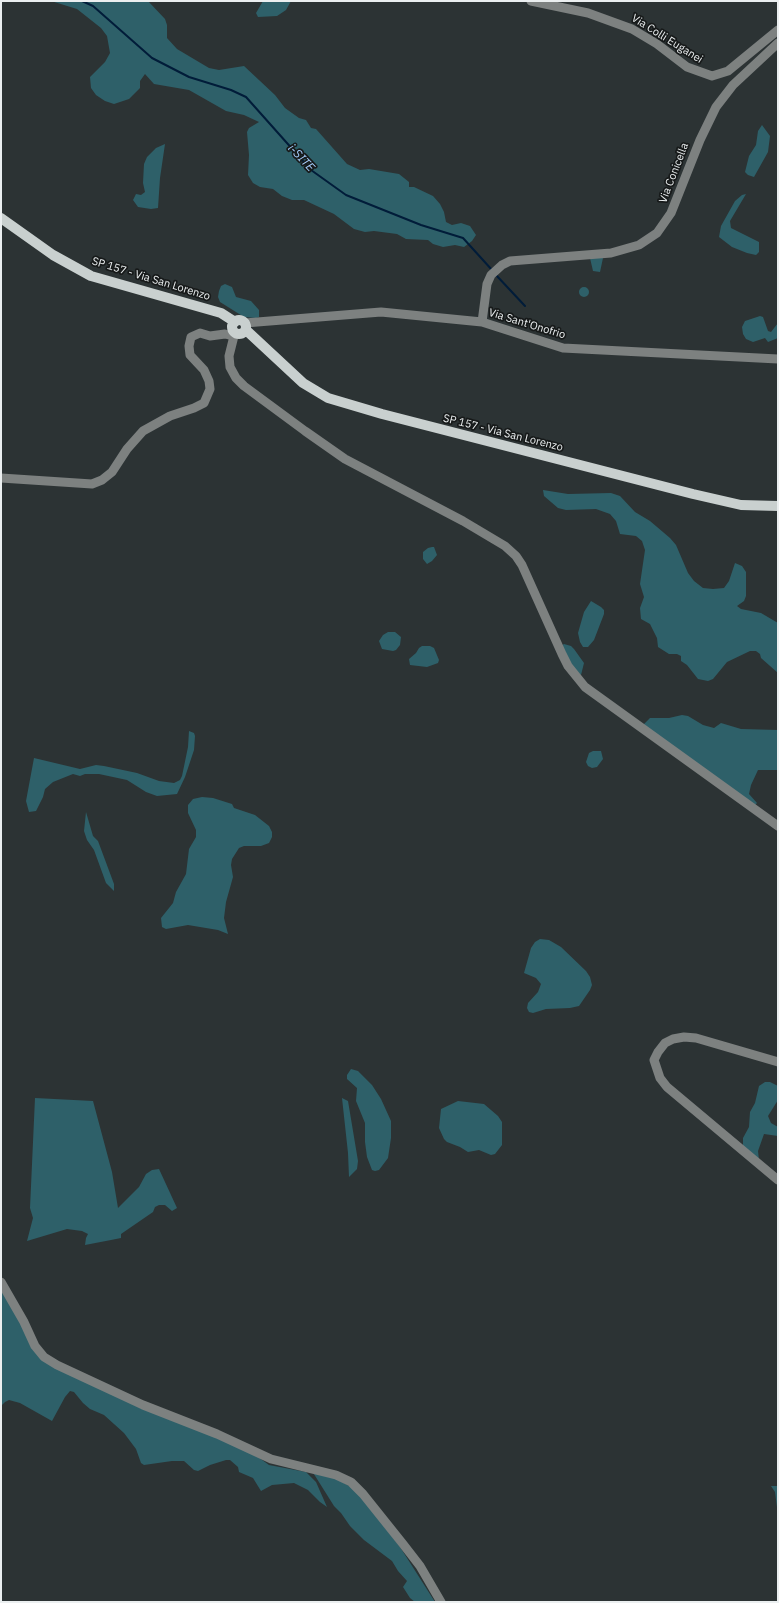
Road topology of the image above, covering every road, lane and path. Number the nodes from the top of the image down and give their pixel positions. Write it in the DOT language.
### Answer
graph roads {
  1 [pos="531,1"];
  2 [pos="778,30"];
  3 [pos="778,43"];
  4 [pos="1,218"];
  5 [pos="482,322"];
  6 [pos="245,326"];
  7 [pos="234,330"];
  8 [pos="778,359"];
  9 [pos="1,478"];
  10 [pos="778,506"];
  11 [pos="778,826"];
  12 [pos="778,1062"];
  13 [pos="778,1180"];
  14 [pos="1,1282"];
  15 [pos="441,1602"];
  1 -- 2 [label="street, Via Colli Euganei"];
  3 -- 5 [label="street, Via Conicella"];
  4 -- 7 [label="main road, SP 157 - Via San Lorenzo"];
  5 -- 6 [label="street, Via Sant'Onofrio"];
  5 -- 8 [label="street, Via Sant'Onofrio"];
  6 -- 7 [label="main road"];
  6 -- 10 [label="main road, SP 157 - Via San Lorenzo"];
  7 -- 9 [label="street"];
  7 -- 11 [label="street"];
  12 -- 13 [label="street"];
  14 -- 15 [label="street"];
}
